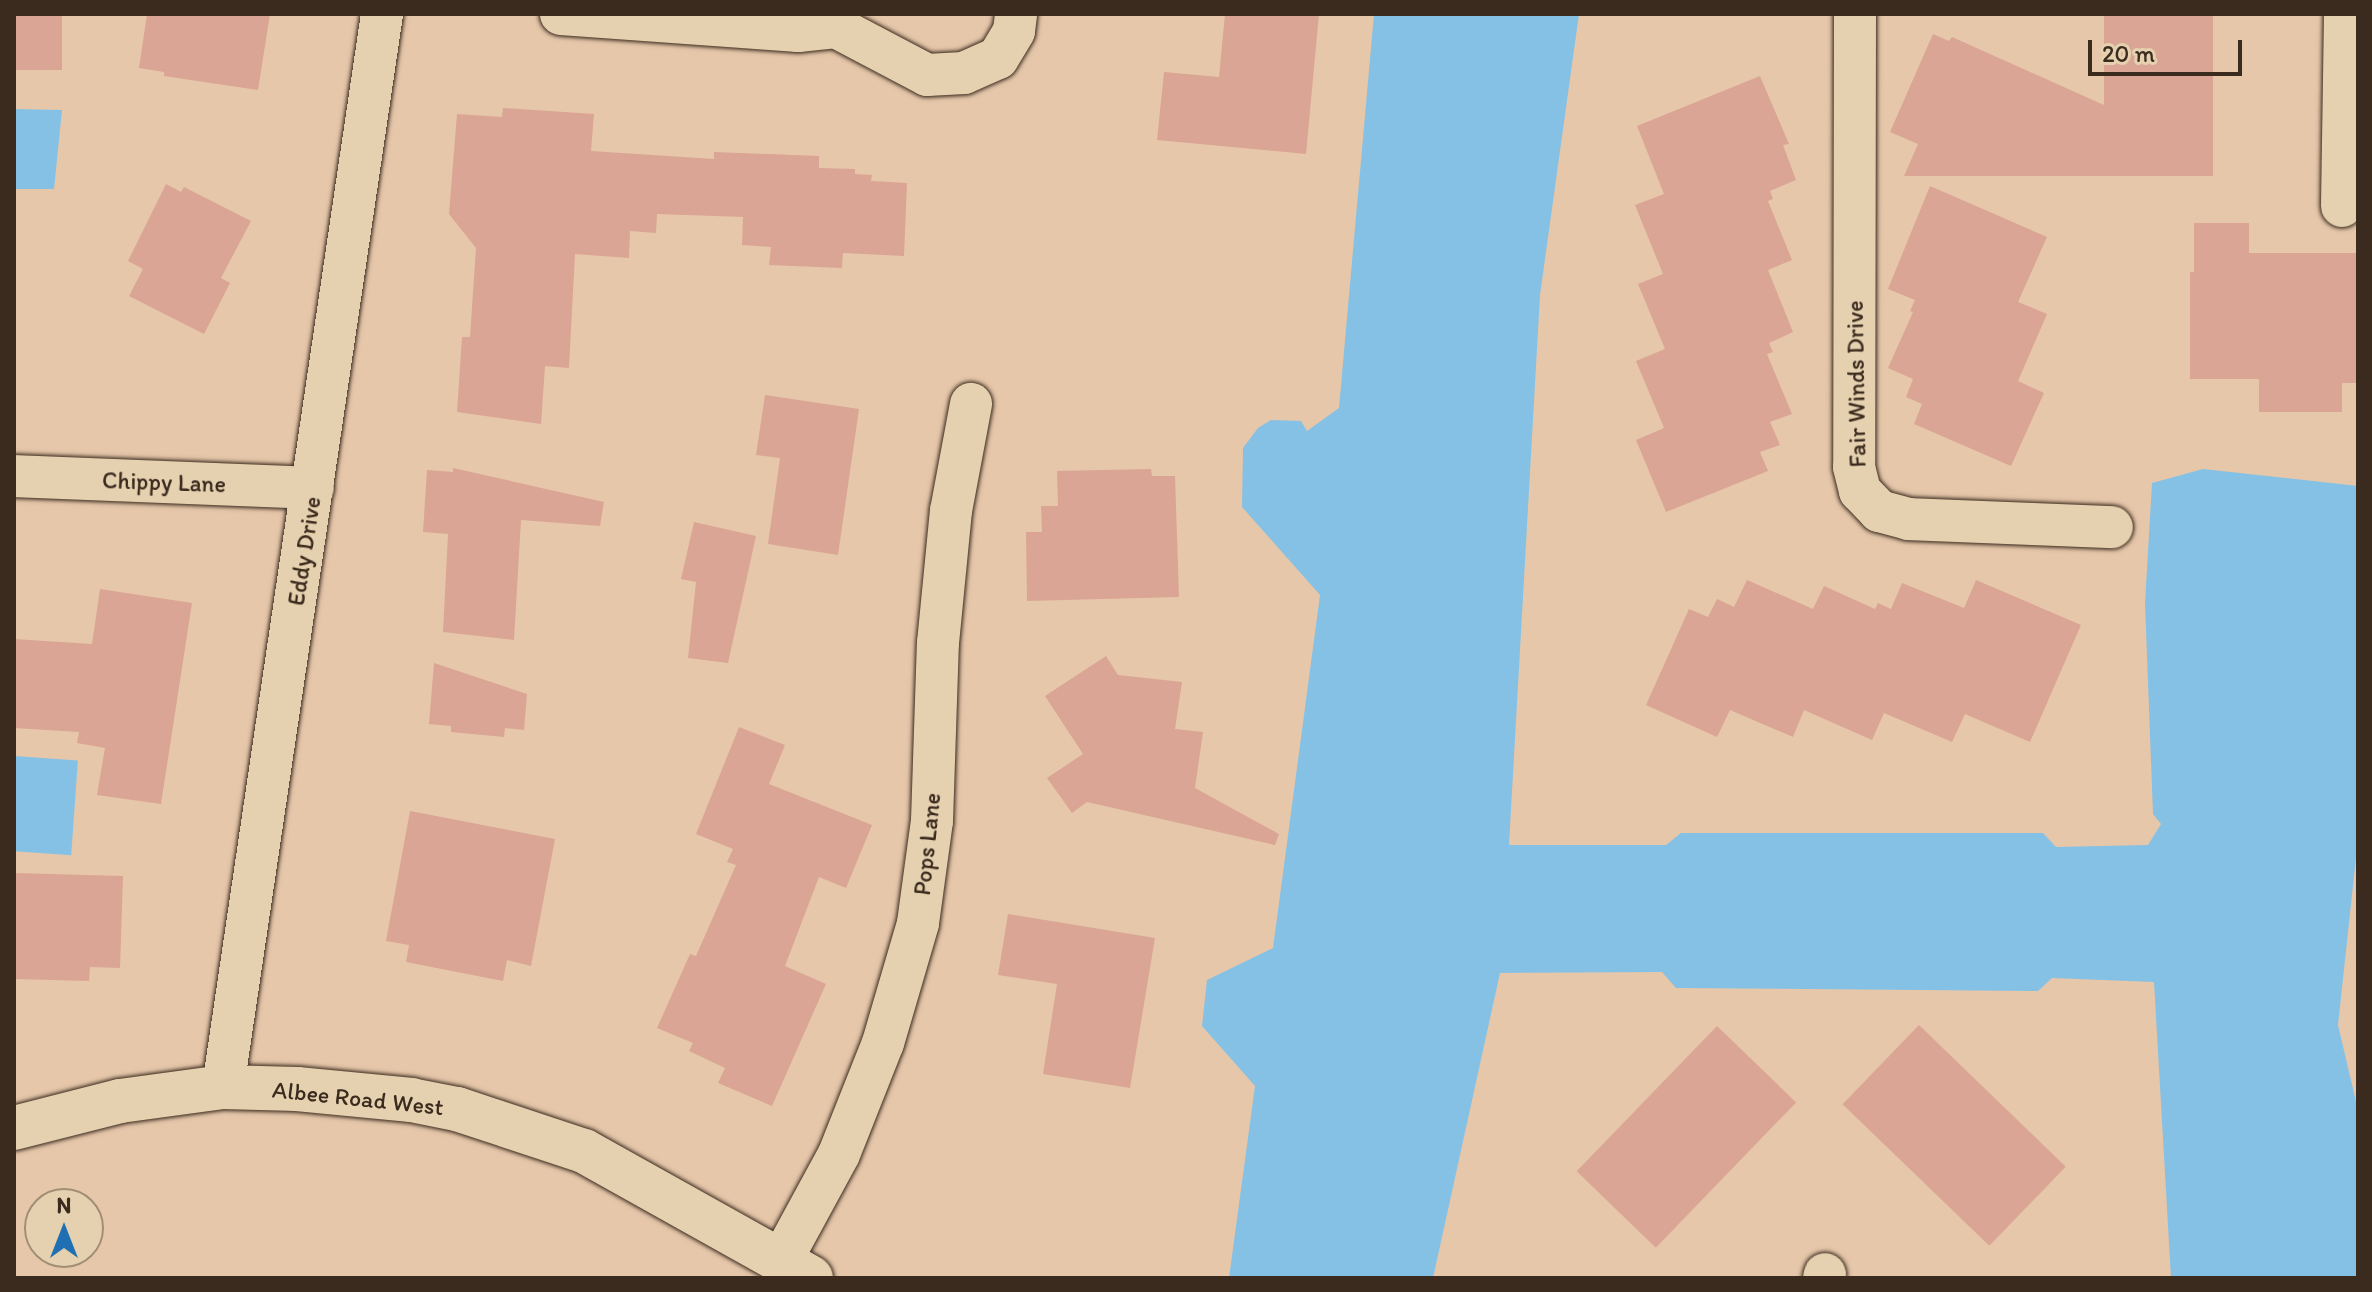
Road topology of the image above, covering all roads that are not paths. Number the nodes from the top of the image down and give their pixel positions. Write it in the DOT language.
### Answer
graph roads {
  1 [pos="382,14"];
  2 [pos="561,14"];
  3 [pos="1016,14"];
  4 [pos="1855,14"];
  5 [pos="2345,14"];
  6 [pos="842,20"];
  7 [pos="2342,206"];
  8 [pos="971,404"];
  9 [pos="14,476"];
  10 [pos="313,488"];
  11 [pos="2112,527"];
  12 [pos="223,1087"];
  13 [pos="14,1128"];
  14 [pos="796,1268"];
  1 -- 10 [label="street, Eddy Drive"];
  2 -- 6 [label="street"];
  3 -- 6 [label="street"];
  4 -- 11 [label="street, Fair Winds Drive"];
  5 -- 7 [label="street"];
  8 -- 14 [label="street, Pops Lane"];
  9 -- 10 [label="street, Chippy Lane"];
  10 -- 12 [label="street, Eddy Drive"];
  12 -- 13 [label="street, Albee Road West"];
  12 -- 14 [label="street, Albee Road West"];
}
